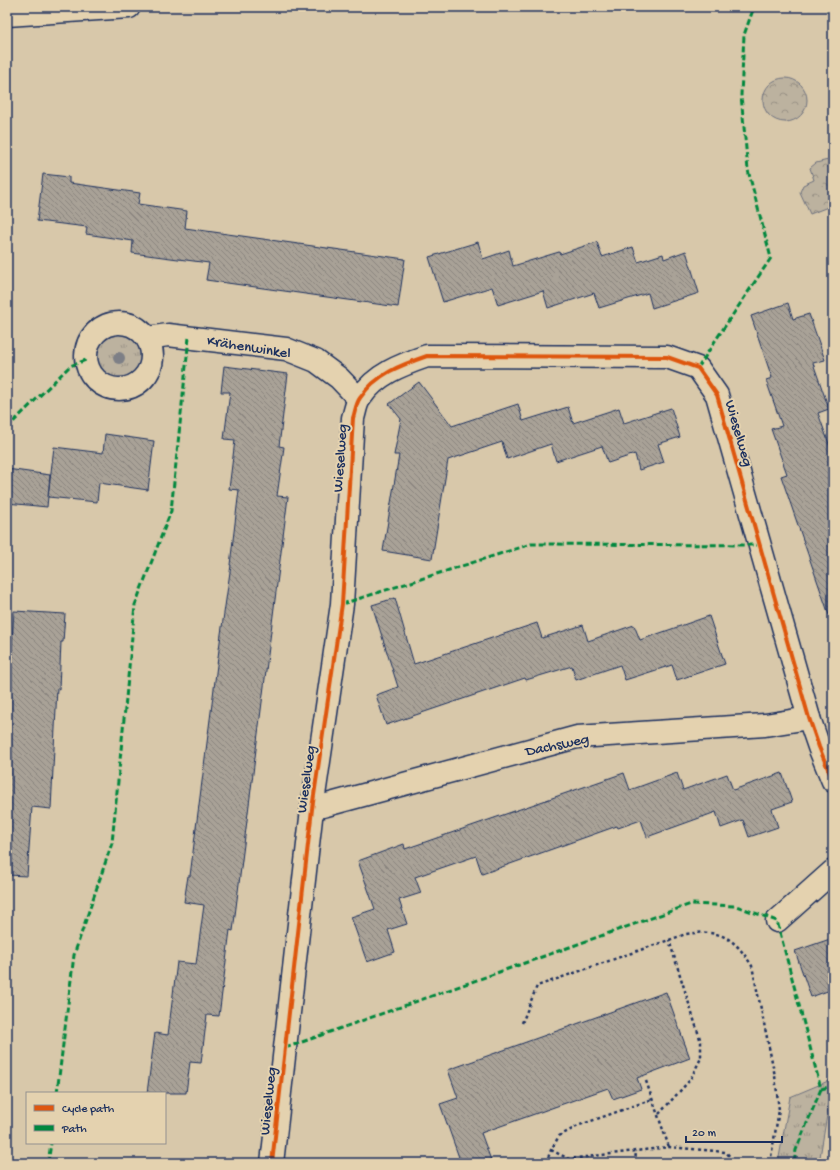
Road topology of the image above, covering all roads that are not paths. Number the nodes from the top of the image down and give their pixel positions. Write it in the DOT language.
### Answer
graph roads {
  1 [pos="129,7"];
  2 [pos="7,15"];
  3 [pos="147,338"];
  4 [pos="359,399"];
  5 [pos="809,718"];
  6 [pos="833,781"];
  7 [pos="312,809"];
  8 [pos="833,871"];
  9 [pos="777,921"];
  10 [pos="272,1163"];
  1 -- 2 [label="street"];
  3 -- 4 [label="street, Krähenwinkel"];
  4 -- 5 [label="street, Wieselweg"];
  4 -- 7 [label="street, Wieselweg"];
  5 -- 6 [label="street, Wieselweg"];
  5 -- 7 [label="street, Dachsweg"];
  7 -- 10 [label="street, Wieselweg"];
  8 -- 9 [label="street"];
}
